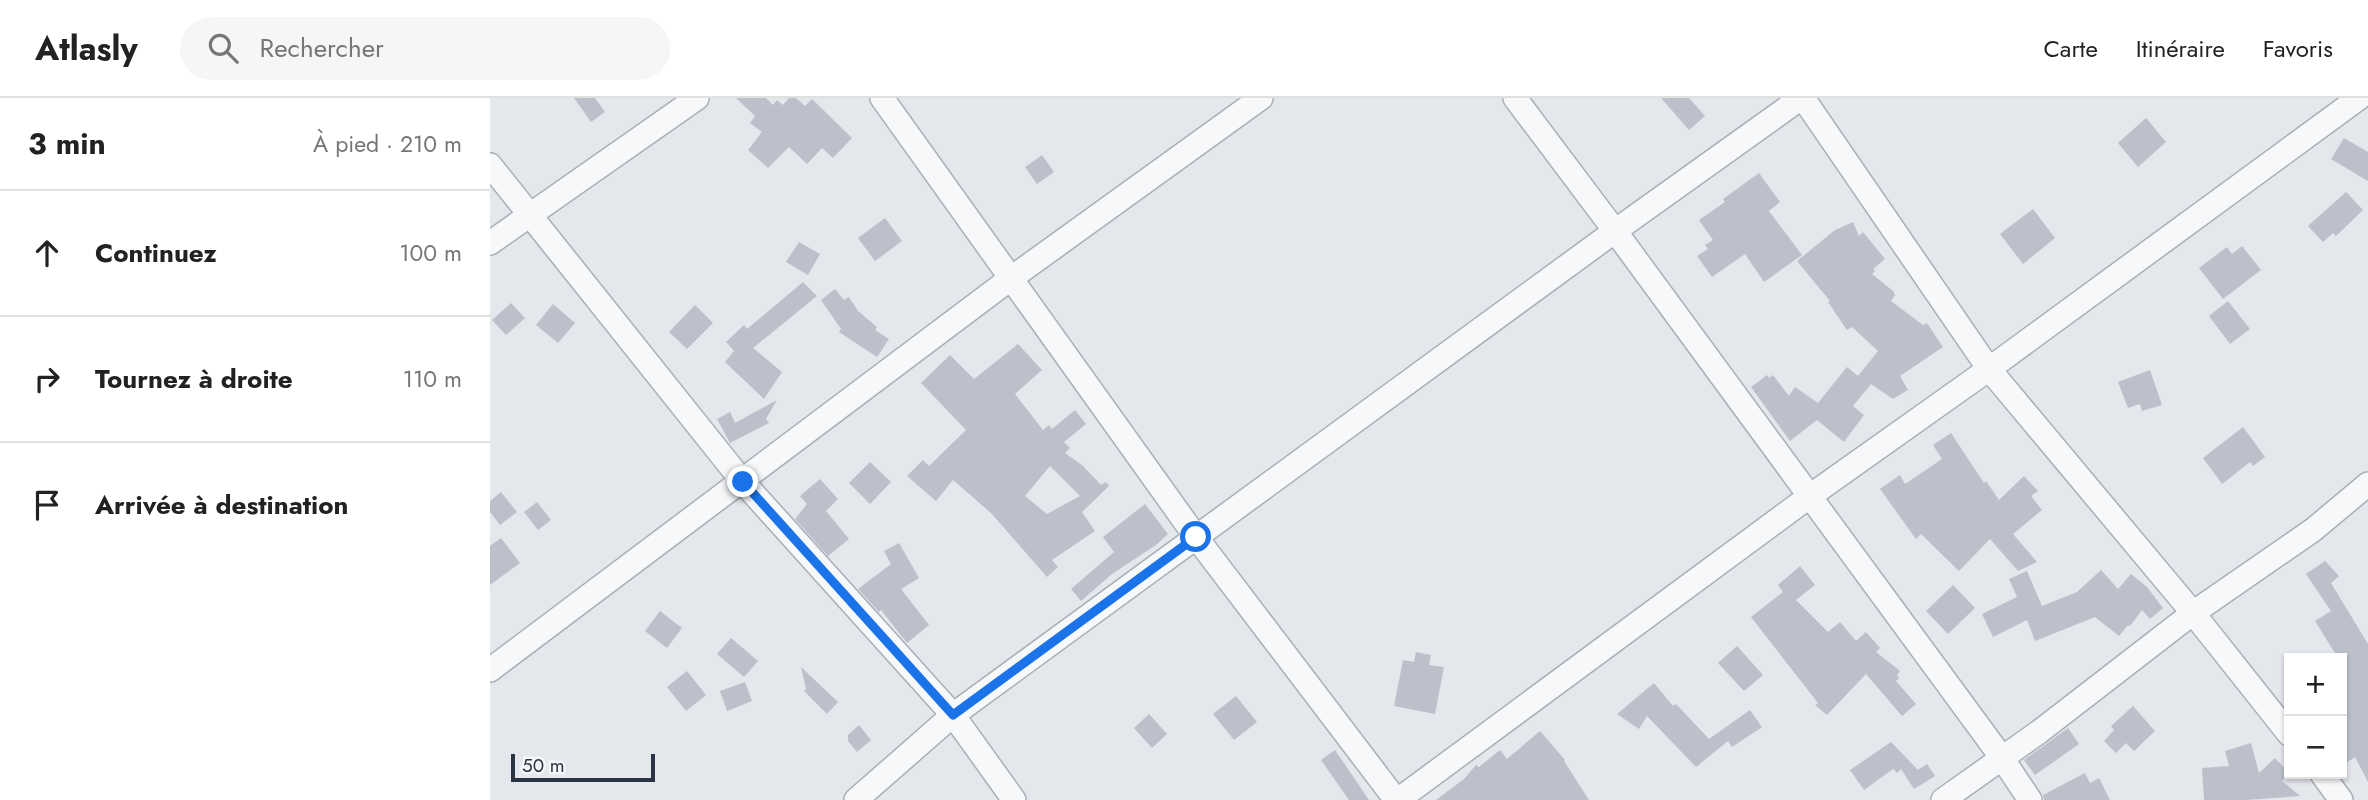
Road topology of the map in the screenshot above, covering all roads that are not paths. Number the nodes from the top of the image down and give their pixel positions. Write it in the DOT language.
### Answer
graph roads {
  1 [pos="697,98"];
  2 [pos="882,98"];
  3 [pos="1261,98"];
  4 [pos="1515,98"];
  5 [pos="1802,98"];
  6 [pos="2359,98"];
  7 [pos="490,165"];
  8 [pos="529,216"];
  9 [pos="1615,231"];
  10 [pos="490,243"];
  11 [pos="1010,279"];
  12 [pos="1989,369"];
  13 [pos="743,482"];
  14 [pos="2368,484"];
  15 [pos="1810,496"];
  16 [pos="1196,537"];
  17 [pos="2193,613"];
  18 [pos="490,670"];
  19 [pos="953,715"];
  20 [pos="2284,728"];
  21 [pos="2002,758"];
  22 [pos="2326,779"];
  23 [pos="856,800"];
  24 [pos="1014,800"];
  25 [pos="1397,800"];
  26 [pos="1944,800"];
  27 [pos="2030,800"];
  28 [pos="2341,800"];
  1 -- 8 [label="street"];
  2 -- 11 [label="street"];
  3 -- 11 [label="street"];
  4 -- 9 [label="street"];
  5 -- 9 [label="street"];
  5 -- 12 [label="street"];
  6 -- 12 [label="street"];
  7 -- 8 [label="street"];
  8 -- 10 [label="street"];
  8 -- 13 [label="street"];
  9 -- 15 [label="street"];
  9 -- 16 [label="street"];
  11 -- 13 [label="street"];
  11 -- 16 [label="street"];
  12 -- 15 [label="street"];
  12 -- 17 [label="street"];
  13 -- 18 [label="street"];
  13 -- 19 [label="street"];
  14 -- 17 [label="street"];
  15 -- 21 [label="street"];
  15 -- 25 [label="street"];
  16 -- 19 [label="street"];
  16 -- 25 [label="street"];
  17 -- 20 [label="street"];
  17 -- 21 [label="street"];
  19 -- 23 [label="street"];
  19 -- 24 [label="street"];
  21 -- 26 [label="street"];
  21 -- 27 [label="street"];
  22 -- 28 [label="street"];
}
